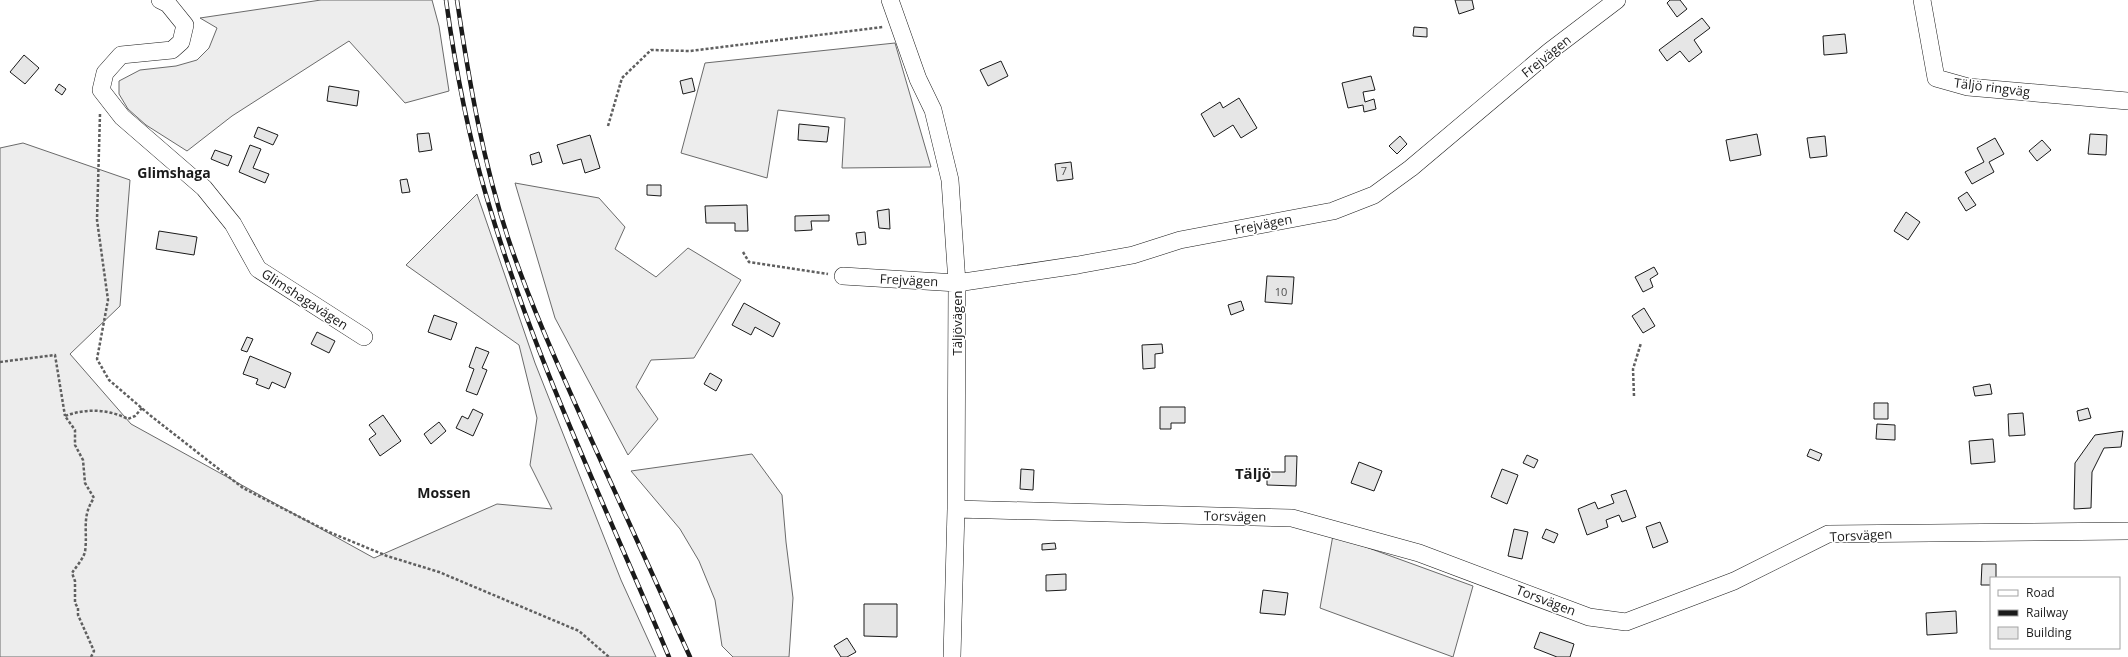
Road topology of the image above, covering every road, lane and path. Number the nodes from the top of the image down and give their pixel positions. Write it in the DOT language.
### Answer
graph roads {
  1 [pos="160,0"];
  2 [pos="890,0"];
  3 [pos="1617,0"];
  4 [pos="1922,0"];
  5 [pos="898,24"];
  6 [pos="101,90"];
  7 [pos="2128,101"];
  8 [pos="608,126"];
  9 [pos="743,252"];
  10 [pos="843,276"];
  11 [pos="957,283"];
  12 [pos="364,337"];
  13 [pos="1641,344"];
  14 [pos="0,362"];
  15 [pos="1634,396"];
  16 [pos="142,408"];
  17 [pos="66,416"];
  18 [pos="956,509"];
  19 [pos="2128,531"];
  20 [pos="92,657"];
  21 [pos="609,657"];
  22 [pos="952,657"];
  1 -- 6 [label="street"];
  2 -- 5 [label="street, Täljövägen"];
  3 -- 11 [label="street, Frejvägen"];
  4 -- 7 [label="street, Täljö ringväg"];
  5 -- 8 [label="path"];
  5 -- 11 [label="street, Täljövägen"];
  6 -- 12 [label="street, Glimshagavägen"];
  6 -- 16 [label="path"];
  9 -- 10 [label="path"];
  10 -- 11 [label="street, Frejvägen"];
  11 -- 18 [label="street, Täljövägen"];
  13 -- 15 [label="path"];
  14 -- 17 [label="path"];
  16 -- 17 [label="path"];
  16 -- 21 [label="path"];
  17 -- 20 [label="path"];
  18 -- 19 [label="street, Torsvägen"];
  18 -- 22 [label="street, Täljövägen"];
}
